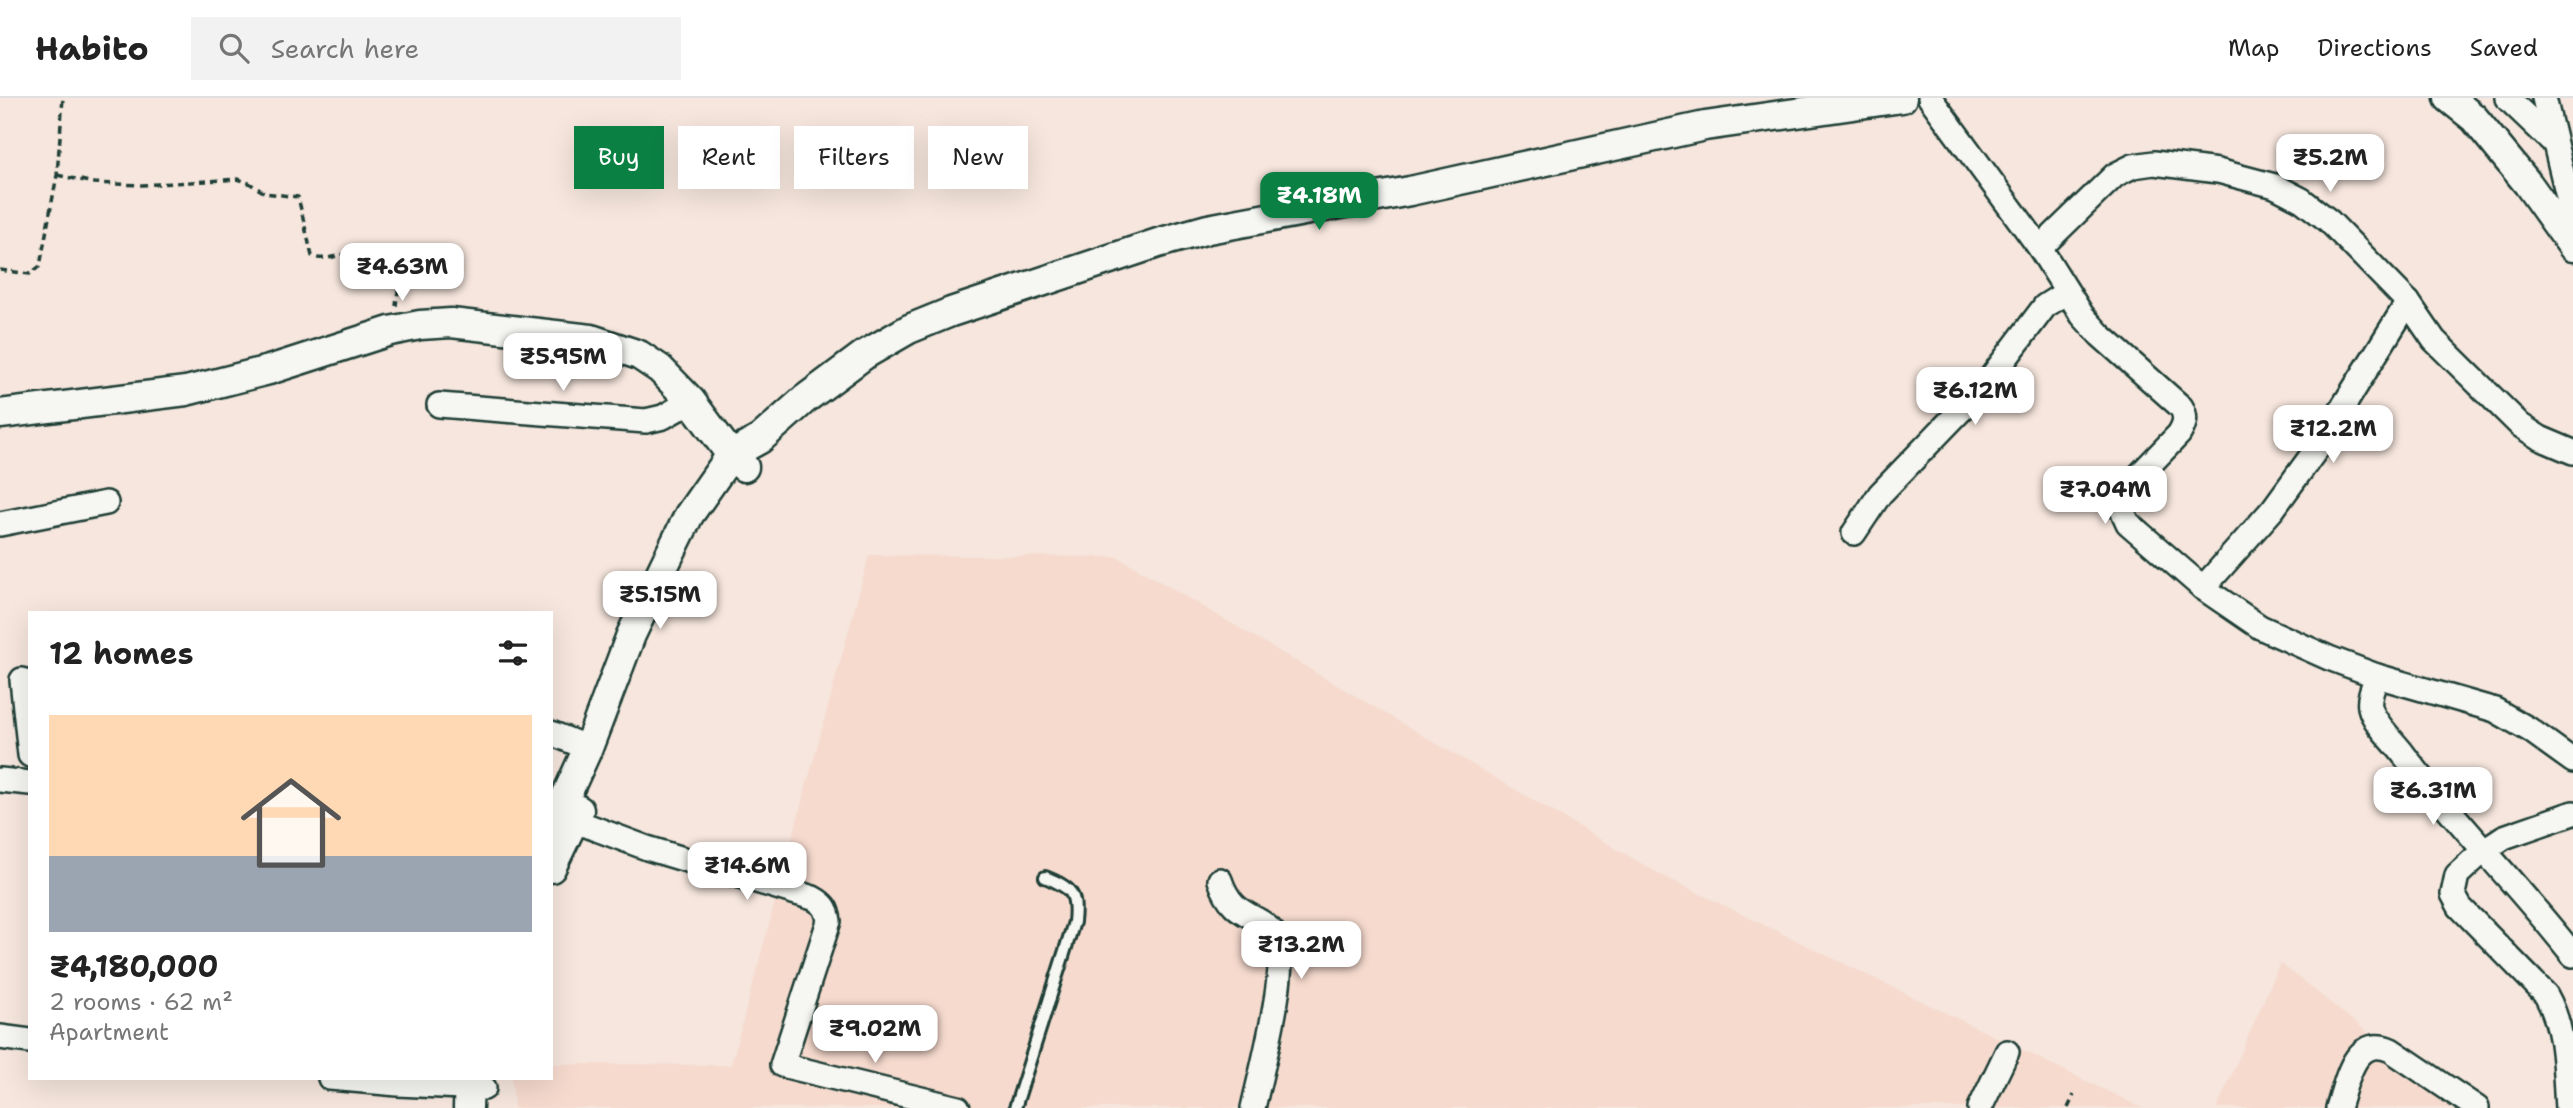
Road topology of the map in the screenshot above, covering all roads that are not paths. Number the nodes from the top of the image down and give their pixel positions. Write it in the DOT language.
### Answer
graph roads {
  1 [pos="1902,98"];
  2 [pos="1930,98"];
  3 [pos="2449,98"];
  4 [pos="2507,98"];
  5 [pos="2543,98"];
  6 [pos="2554,143"];
  7 [pos="2572,208"];
  8 [pos="2573,247"];
  9 [pos="2040,248"];
  10 [pos="2067,292"];
  11 [pos="2408,302"];
  12 [pos="691,401"];
  13 [pos="439,405"];
  14 [pos="0,414"];
  15 [pos="2573,452"];
  16 [pos="738,462"];
  17 [pos="106,503"];
  18 [pos="0,524"];
  19 [pos="1854,533"];
  20 [pos="2203,587"];
  21 [pos="2377,676"];
  22 [pos="22,680"];
  23 [pos="553,734"];
  24 [pos="28,736"];
  25 [pos="588,748"];
  26 [pos="2573,761"];
  27 [pos="0,780"];
  28 [pos="28,783"];
  29 [pos="2573,813"];
  30 [pos="561,821"];
  31 [pos="2483,851"];
  32 [pos="553,859"];
  33 [pos="1045,877"];
  34 [pos="1220,880"];
  35 [pos="2573,955"];
  36 [pos="0,1037"];
  37 [pos="28,1041"];
  38 [pos="2007,1052"];
  39 [pos="352,1080"];
  40 [pos="476,1091"];
  41 [pos="958,1108"];
  42 [pos="1015,1108"];
  43 [pos="1253,1108"];
  44 [pos="1980,1108"];
  45 [pos="2338,1108"];
  46 [pos="2477,1108"];
  47 [pos="2567,1108"];
  1 -- 16 [label="street"];
  2 -- 9 [label="street"];
  3 -- 8 [label="street"];
  4 -- 6 [label="street"];
  5 -- 6 [label="street"];
  6 -- 7 [label="street"];
  9 -- 10 [label="street"];
  9 -- 11 [label="street"];
  10 -- 19 [label="street"];
  10 -- 20 [label="street"];
  11 -- 15 [label="street"];
  11 -- 20 [label="street"];
  12 -- 13 [label="street"];
  12 -- 14 [label="street"];
  12 -- 16 [label="street"];
  16 -- 25 [label="street"];
  16 -- 30 [label="street"];
  17 -- 18 [label="street"];
  20 -- 21 [label="street"];
  21 -- 26 [label="street"];
  21 -- 31 [label="street"];
  22 -- 24 [label="street"];
  23 -- 25 [label="street"];
  25 -- 30 [label="street"];
  27 -- 28 [label="street"];
  29 -- 31 [label="street"];
  30 -- 32 [label="street"];
  30 -- 41 [label="street"];
  31 -- 35 [label="street"];
  31 -- 47 [label="street"];
  33 -- 42 [label="lane"];
  34 -- 43 [label="street"];
  36 -- 37 [label="street"];
  38 -- 44 [label="street"];
  39 -- 40 [label="street"];
  45 -- 46 [label="street"];
}
